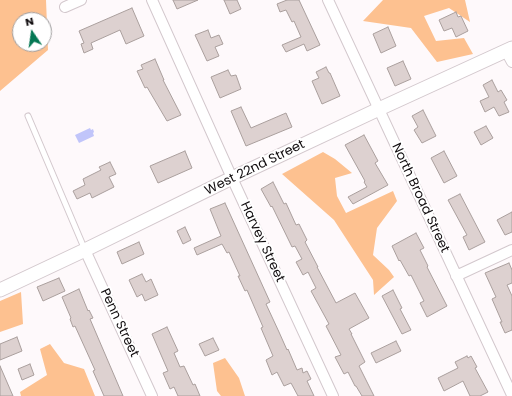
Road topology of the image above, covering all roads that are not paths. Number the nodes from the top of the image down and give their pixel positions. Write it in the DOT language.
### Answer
graph roads {
  1 [pos="81,0"];
  2 [pos="152,0"];
  3 [pos="328,0"];
  4 [pos="65,7"];
  5 [pos="510,54"];
  6 [pos="379,109"];
  7 [pos="28,116"];
  8 [pos="232,178"];
  9 [pos="85,250"];
  10 [pos="512,250"];
  11 [pos="456,276"];
  12 [pos="0,290"];
  13 [pos="152,396"];
  14 [pos="334,396"];
  15 [pos="512,396"];
  1 -- 4 [label="street"];
  2 -- 8 [label="street, Harvey Street"];
  3 -- 6 [label="street, North Broad Street"];
  5 -- 6 [label="street, West 22nd Street"];
  6 -- 8 [label="street, West 22nd Street"];
  6 -- 11 [label="street, North Broad Street"];
  7 -- 9 [label="lane"];
  8 -- 9 [label="street, West 22nd Street"];
  8 -- 14 [label="street, Harvey Street"];
  9 -- 12 [label="street, West 22nd Street"];
  9 -- 13 [label="street, Penn Street"];
  10 -- 11 [label="street"];
  11 -- 15 [label="street, North Broad Street"];
}
